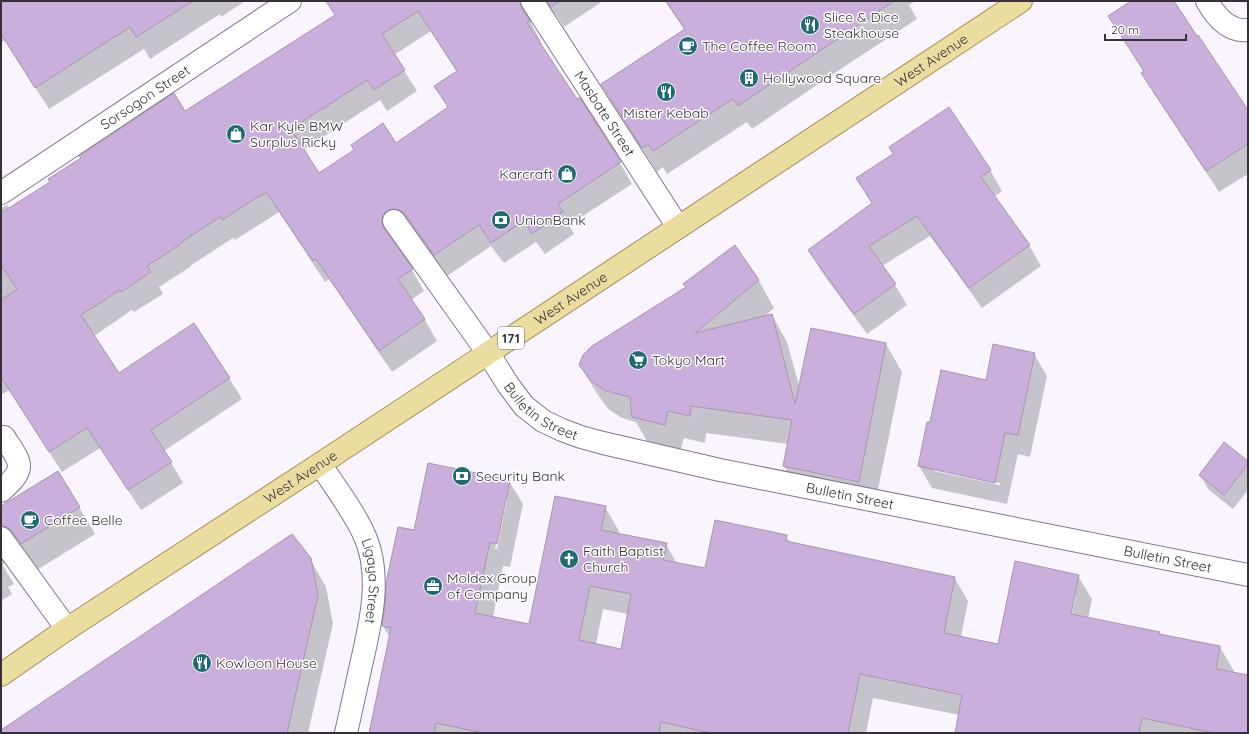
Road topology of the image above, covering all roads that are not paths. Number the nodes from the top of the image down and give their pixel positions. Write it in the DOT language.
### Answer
graph roads {
  1 [pos="290,1"];
  2 [pos="532,1"];
  3 [pos="1021,1"];
  4 [pos="1207,1"];
  5 [pos="1248,30"];
  6 [pos="1,193"];
  7 [pos="394,221"];
  8 [pos="678,227"];
  9 [pos="488,353"];
  10 [pos="4,437"];
  11 [pos="320,464"];
  12 [pos="1,491"];
  13 [pos="1,538"];
  14 [pos="1248,575"];
  15 [pos="67,630"];
  16 [pos="1,675"];
  17 [pos="346,733"];
  1 -- 6 [label="street, Sorsogon Street"];
  2 -- 8 [label="street, Masbate Street"];
  3 -- 8 [label="main road, West Avenue / 171"];
  4 -- 5 [label="street"];
  7 -- 9 [label="street, Bulletin Street"];
  8 -- 9 [label="main road, West Avenue / 171"];
  9 -- 11 [label="main road, West Avenue / 171"];
  9 -- 14 [label="street, Bulletin Street"];
  10 -- 12 [label="street"];
  11 -- 15 [label="main road, West Avenue / 171"];
  11 -- 17 [label="street, Ligaya Street"];
  13 -- 15 [label="street"];
  15 -- 16 [label="main road, West Avenue / 171"];
}
